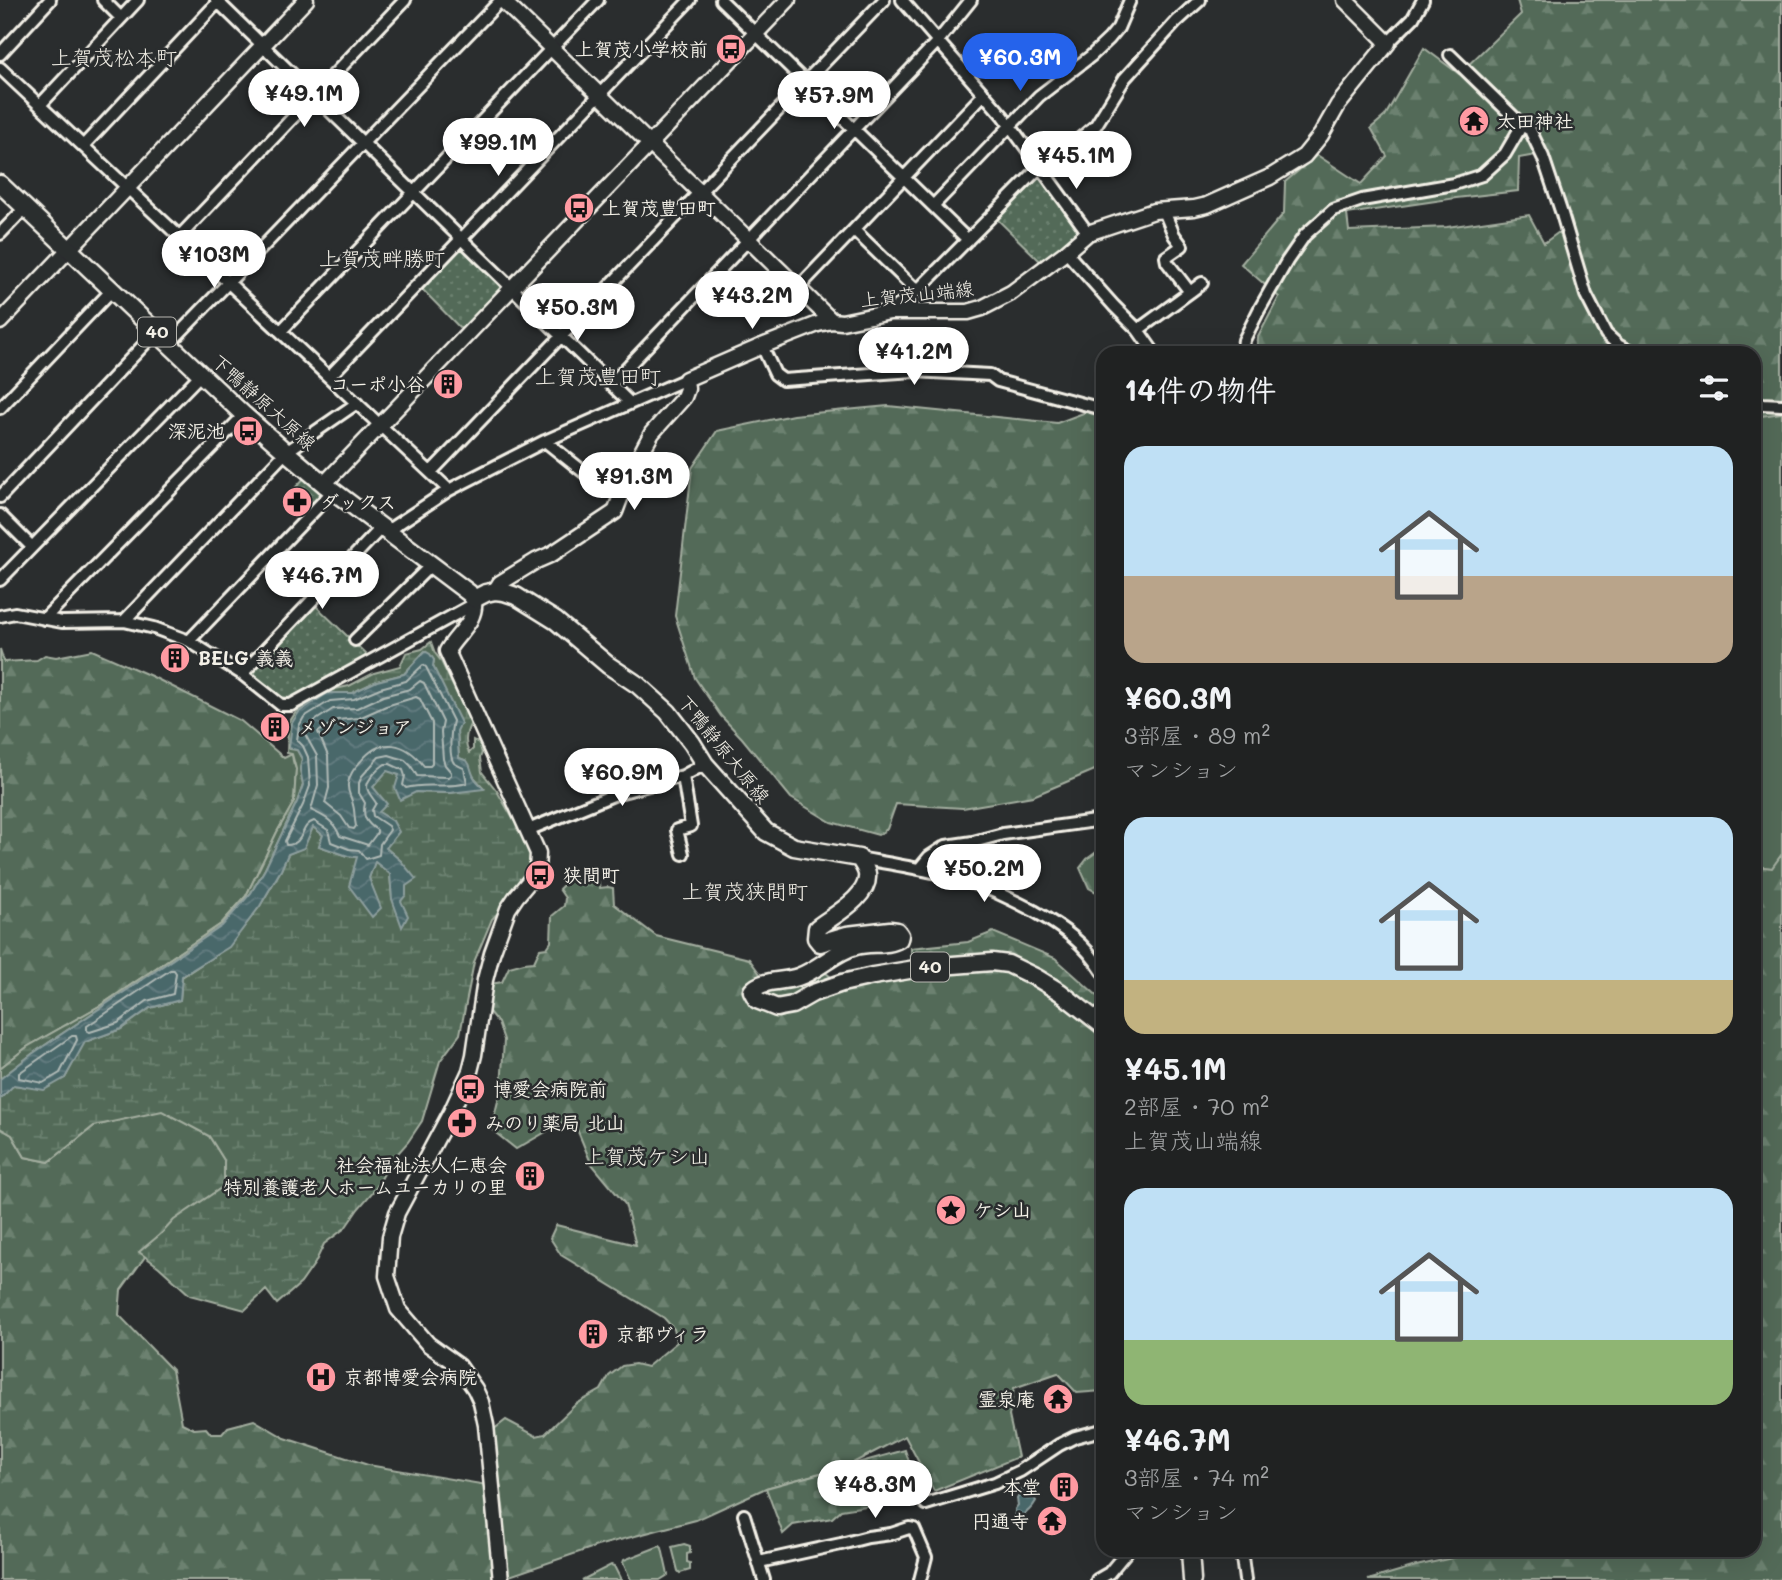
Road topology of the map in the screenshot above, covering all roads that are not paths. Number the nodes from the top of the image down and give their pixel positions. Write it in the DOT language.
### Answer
graph roads {
  1 [pos="50,0"];
  2 [pos="103,0"];
  3 [pos="138,0"];
  4 [pos="306,0"];
  5 [pos="405,0"];
  6 [pos="501,0"];
  7 [pos="598,0"];
  8 [pos="690,0"];
  9 [pos="721,0"];
  10 [pos="788,0"];
  11 [pos="884,0"];
  12 [pos="902,0"];
  13 [pos="971,0"];
  14 [pos="1130,0"];
  15 [pos="1199,0"];
  16 [pos="1345,0"];
  17 [pos="1423,0"];
  18 [pos="218,1"];
  19 [pos="121,18"];
  20 [pos="756,33"];
  21 [pos="938,41"];
  22 [pos="1388,43"];
  23 [pos="262,45"];
  24 [pos="552,48"];
  25 [pos="0,54"];
  26 [pos="1450,55"];
  27 [pos="0,68"];
  28 [pos="806,82"];
  29 [pos="314,95"];
  30 [pos="600,95"];
  31 [pos="983,95"];
  32 [pos="40,105"];
  33 [pos="1522,125"];
  34 [pos="1010,126"];
  35 [pos="853,128"];
  36 [pos="363,143"];
  37 [pos="650,144"];
  38 [pos="83,146"];
  39 [pos="1039,168"];
  40 [pos="904,178"];
  41 [pos="0,184"];
  42 [pos="128,187"];
  43 [pos="414,192"];
  44 [pos="700,193"];
  45 [pos="933,206"];
  46 [pos="25,208"];
  47 [pos="1164,211"];
  48 [pos="854,230"];
  49 [pos="1088,233"];
  50 [pos="0,234"];
  51 [pos="180,236"];
  52 [pos="462,239"];
  53 [pos="748,240"];
  54 [pos="968,240"];
  55 [pos="69,249"];
  56 [pos="1066,252"];
  57 [pos="229,283"];
  58 [pos="1202,283"];
  59 [pos="511,287"];
  60 [pos="798,288"];
  61 [pos="112,290"];
  62 [pos="917,291"];
  63 [pos="1189,292"];
  64 [pos="890,312"];
  65 [pos="832,321"];
  66 [pos="0,322"];
  67 [pos="1138,330"];
  68 [pos="281,331"];
  69 [pos="156,332"];
  70 [pos="562,336"];
  71 [pos="170,344"];
  72 [pos="762,346"];
  73 [pos="1149,346"];
  74 [pos="1243,346"];
  75 [pos="1620,346"];
  76 [pos="201,374"];
  77 [pos="329,377"];
  78 [pos="686,379"];
  79 [pos="611,384"];
  80 [pos="630,402"];
  81 [pos="357,403"];
  82 [pos="1761,404"];
  83 [pos="1782,405"];
  84 [pos="1096,407"];
  85 [pos="0,408"];
  86 [pos="244,415"];
  87 [pos="381,425"];
  88 [pos="545,441"];
  89 [pos="286,452"];
  90 [pos="431,472"];
  91 [pos="585,473"];
  92 [pos="329,487"];
  93 [pos="449,490"];
  94 [pos="0,497"];
  95 [pos="0,515"];
  96 [pos="384,529"];
  97 [pos="32,547"];
  98 [pos="431,565"];
  99 [pos="0,580"];
  100 [pos="495,591"];
  101 [pos="474,601"];
  102 [pos="0,616"];
  103 [pos="44,619"];
  104 [pos="124,621"];
  105 [pos="355,640"];
  106 [pos="189,641"];
  107 [pos="242,674"];
  108 [pos="705,764"];
  109 [pos="683,776"];
  110 [pos="1096,821"];
  111 [pos="528,830"];
  112 [pos="683,854"];
  113 [pos="859,858"];
  114 [pos="919,869"];
  115 [pos="1096,961"];
  116 [pos="1096,1020"];
  117 [pos="1096,1432"];
  118 [pos="926,1504"];
  119 [pos="744,1515"];
  120 [pos="1122,1557"];
  121 [pos="1190,1557"];
  122 [pos="1242,1557"];
  123 [pos="759,1562"];
  124 [pos="501,1580"];
  125 [pos="764,1580"];
  126 [pos="920,1580"];
  127 [pos="1097,1580"];
  128 [pos="1192,1580"];
  129 [pos="1245,1580"];
  1 -- 25 [label="street"];
  2 -- 19 [label="street"];
  3 -- 19 [label="street"];
  4 -- 23 [label="street"];
  5 -- 29 [label="street"];
  6 -- 24 [label="street"];
  6 -- 36 [label="street"];
  7 -- 24 [label="street"];
  8 -- 30 [label="street"];
  9 -- 20 [label="street"];
  10 -- 20 [label="street"];
  11 -- 28 [label="street"];
  12 -- 21 [label="street"];
  13 -- 21 [label="street"];
  14 -- 34 [label="street"];
  15 -- 39 [label="street"];
  16 -- 22 [label="street"];
  17 -- 22 [label="street"];
  18 -- 23 [label="street"];
  18 -- 38 [label="street"];
  19 -- 32 [label="street"];
  20 -- 28 [label="street"];
  20 -- 37 [label="street"];
  21 -- 31 [label="street"];
  21 -- 35 [label="street"];
  22 -- 47 [label="street, 上賀茂山端線"];
  23 -- 29 [label="street"];
  23 -- 42 [label="street"];
  24 -- 30 [label="street"];
  24 -- 43 [label="street"];
  26 -- 33 [label="street"];
  27 -- 32 [label="street"];
  28 -- 35 [label="street"];
  28 -- 44 [label="street"];
  29 -- 36 [label="street"];
  29 -- 51 [label="street"];
  30 -- 37 [label="street"];
  30 -- 52 [label="street"];
  31 -- 34 [label="street"];
  31 -- 40 [label="street"];
  32 -- 38 [label="street"];
  33 -- 74 [label="street"];
  33 -- 75 [label="street"];
  34 -- 39 [label="street"];
  34 -- 45 [label="street"];
  35 -- 40 [label="street"];
  35 -- 53 [label="street"];
  36 -- 43 [label="street"];
  36 -- 57 [label="street"];
  37 -- 44 [label="street"];
  37 -- 59 [label="street"];
  38 -- 42 [label="street"];
  39 -- 49 [label="street"];
  39 -- 54 [label="street"];
  40 -- 45 [label="street"];
  40 -- 48 [label="street"];
  41 -- 46 [label="main road, 下鴨静原大原線 / 40"];
  42 -- 51 [label="street"];
  42 -- 55 [label="street"];
  43 -- 52 [label="street"];
  43 -- 68 [label="street"];
  44 -- 53 [label="street"];
  44 -- 70 [label="street"];
  45 -- 54 [label="street"];
  46 -- 50 [label="street"];
  46 -- 55 [label="main road, 下鴨静原大原線 / 40"];
  47 -- 49 [label="street, 上賀茂山端線"];
  47 -- 63 [label="street"];
  48 -- 60 [label="street"];
  48 -- 62 [label="street"];
  49 -- 56 [label="street, 上賀茂山端線"];
  51 -- 57 [label="street"];
  52 -- 59 [label="street"];
  52 -- 77 [label="street"];
  53 -- 60 [label="street"];
  53 -- 79 [label="street"];
  54 -- 62 [label="street"];
  55 -- 61 [label="main road, 下鴨静原大原線 / 40"];
  55 -- 66 [label="street"];
  56 -- 64 [label="street, 上賀茂山端線"];
  56 -- 67 [label="street"];
  57 -- 68 [label="street"];
  57 -- 71 [label="street"];
  58 -- 63 [label="street"];
  59 -- 70 [label="street"];
  59 -- 87 [label="street"];
  60 -- 65 [label="street"];
  61 -- 69 [label="main road, 下鴨静原大原線 / 40"];
  61 -- 85 [label="street"];
  62 -- 64 [label="street"];
  63 -- 67 [label="street"];
  64 -- 65 [label="street, 上賀茂山端線"];
  65 -- 72 [label="street, 上賀茂山端線"];
  67 -- 73 [label="street"];
  68 -- 77 [label="street"];
  69 -- 71 [label="main road, 下鴨静原大原線 / 40"];
  69 -- 94 [label="street"];
  70 -- 79 [label="street"];
  70 -- 90 [label="street"];
  71 -- 76 [label="main road, 下鴨静原大原線 / 40"];
  72 -- 78 [label="street, 上賀茂山端線"];
  72 -- 84 [label="street"];
  76 -- 86 [label="main road, 下鴨静原大原線 / 40"];
  76 -- 97 [label="street"];
  77 -- 81 [label="street"];
  78 -- 80 [label="street"];
  78 -- 100 [label="street"];
  79 -- 80 [label="street"];
  80 -- 88 [label="street"];
  81 -- 87 [label="street"];
  81 -- 89 [label="street"];
  82 -- 83 [label="street"];
  86 -- 89 [label="main road, 下鴨静原大原線 / 40"];
  86 -- 103 [label="street"];
  87 -- 90 [label="street"];
  87 -- 92 [label="street"];
  88 -- 91 [label="street"];
  88 -- 93 [label="street"];
  89 -- 92 [label="main road, 下鴨静原大原線 / 40"];
  89 -- 104 [label="street"];
  90 -- 93 [label="street"];
  92 -- 96 [label="main road, 下鴨静原大原線 / 40"];
  92 -- 106 [label="street"];
  93 -- 96 [label="street"];
  95 -- 97 [label="street"];
  96 -- 98 [label="main road, 下鴨静原大原線 / 40"];
  96 -- 107 [label="street"];
  97 -- 99 [label="street"];
  98 -- 101 [label="main road, 下鴨静原大原線 / 40"];
  98 -- 105 [label="street"];
  100 -- 101 [label="main road"];
  100 -- 108 [label="main road, 下鴨静原大原線"];
  101 -- 107 [label="street"];
  101 -- 111 [label="street"];
  102 -- 103 [label="street"];
  103 -- 104 [label="street"];
  104 -- 106 [label="street"];
  106 -- 107 [label="street"];
  108 -- 109 [label="street"];
  108 -- 113 [label="main road, 下鴨静原大原線"];
  109 -- 111 [label="street"];
  109 -- 112 [label="street"];
  110 -- 114 [label="street"];
  111 -- 124 [label="street"];
  113 -- 114 [label="street"];
  113 -- 116 [label="main road, 40"];
  114 -- 115 [label="street"];
  117 -- 118 [label="street"];
  119 -- 123 [label="street"];
  120 -- 127 [label="street"];
  121 -- 128 [label="main road"];
  122 -- 129 [label="street"];
  123 -- 125 [label="street"];
  123 -- 126 [label="street"];
}
